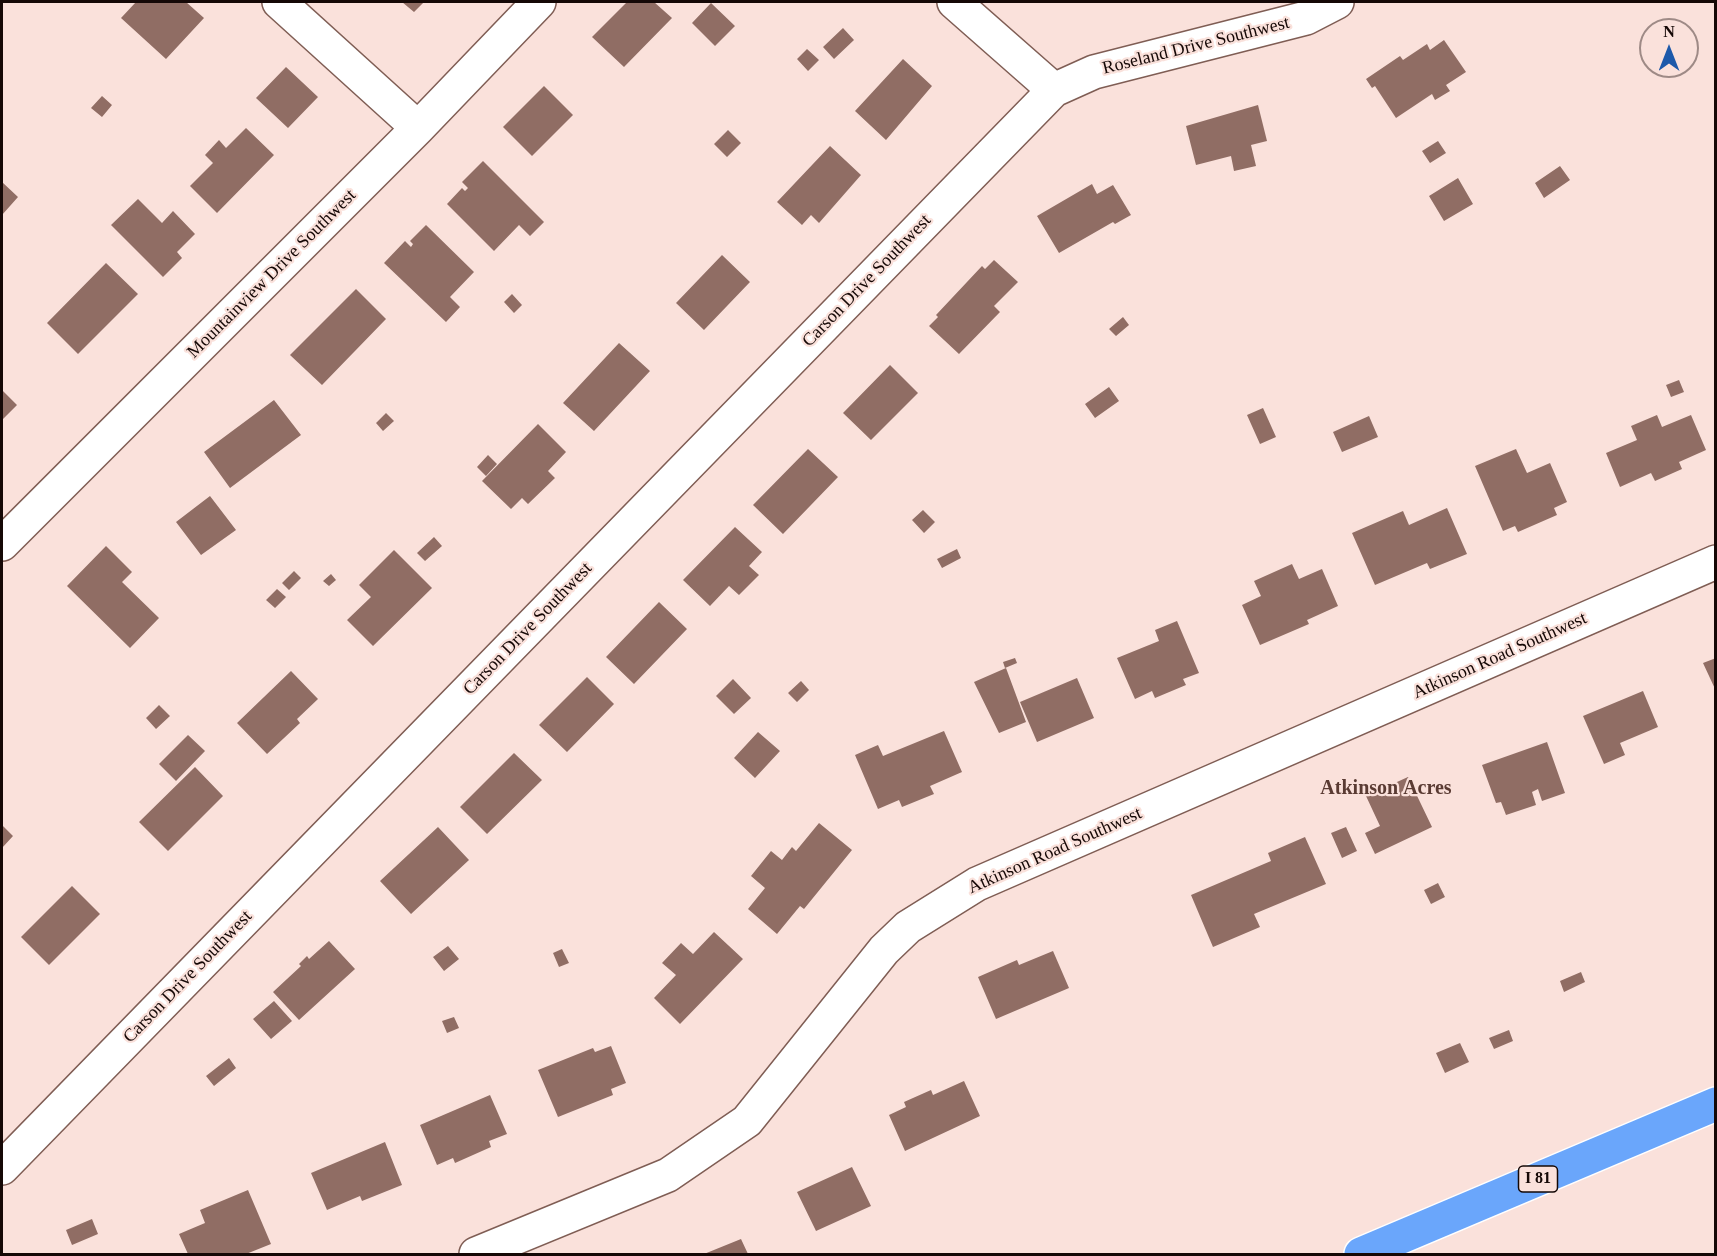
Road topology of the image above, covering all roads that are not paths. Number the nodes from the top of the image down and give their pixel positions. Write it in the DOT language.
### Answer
graph roads {
  1 [pos="279,2"];
  2 [pos="539,2"];
  3 [pos="954,2"];
  4 [pos="1337,2"];
  5 [pos="1054,90"];
  6 [pos="418,128"];
  7 [pos="2,544"];
  8 [pos="1716,562"];
  9 [pos="1716,1104"];
  10 [pos="2,1168"];
  11 [pos="476,1254"];
  12 [pos="1361,1254"];
  1 -- 6 [label="street"];
  2 -- 6 [label="street, Mountainview Drive Southwest"];
  3 -- 5 [label="street"];
  4 -- 5 [label="street, Roseland Drive Southwest"];
  5 -- 10 [label="street, Carson Drive Southwest"];
  6 -- 7 [label="street, Mountainview Drive Southwest"];
  8 -- 11 [label="street, Atkinson Road Southwest"];
  9 -- 12 [label="highway, I 81"];
}
